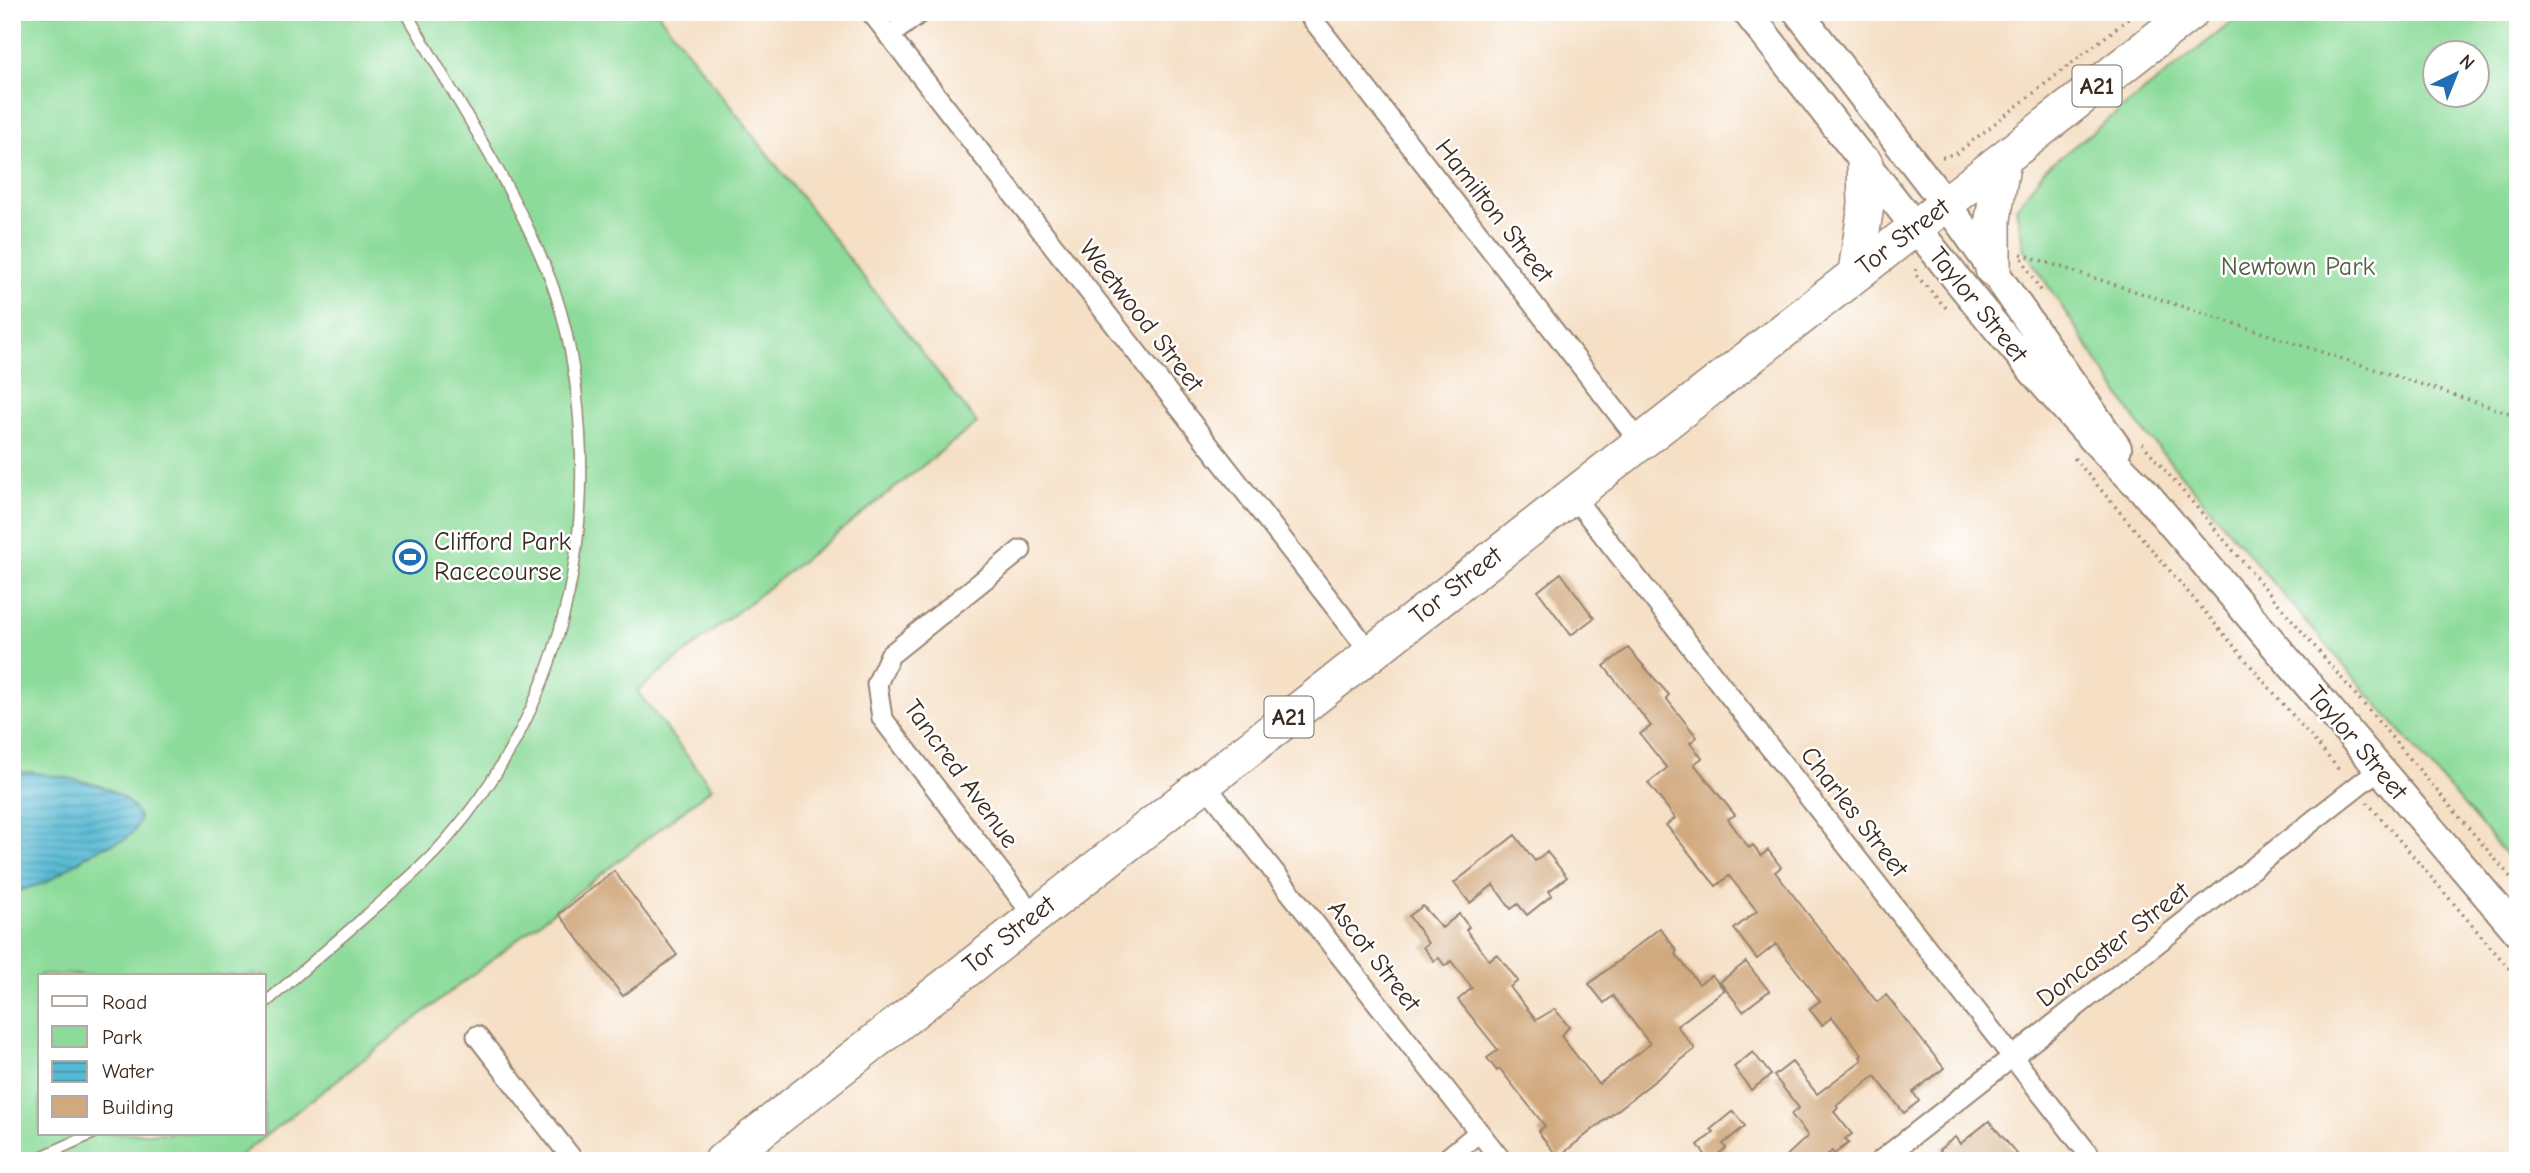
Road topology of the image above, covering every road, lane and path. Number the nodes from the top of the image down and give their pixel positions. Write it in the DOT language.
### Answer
graph roads {
  1 [pos="406,12"];
  2 [pos="871,12"];
  3 [pos="920,12"];
  4 [pos="1307,12"];
  5 [pos="1747,12"];
  6 [pos="1798,12"];
  7 [pos="2137,12"];
  8 [pos="2191,12"];
  9 [pos="889,36"];
  10 [pos="1943,158"];
  11 [pos="2003,160"];
  12 [pos="1865,164"];
  13 [pos="1946,205"];
  14 [pos="1915,227"];
  15 [pos="1916,266"];
  16 [pos="1993,269"];
  17 [pos="1856,272"];
  18 [pos="2044,298"];
  19 [pos="1949,312"];
  20 [pos="2518,416"];
  21 [pos="2137,437"];
  22 [pos="1640,442"];
  23 [pos="2070,453"];
  24 [pos="2142,489"];
  25 [pos="1572,495"];
  26 [pos="1021,550"];
  27 [pos="1371,653"];
  28 [pos="2379,769"];
  29 [pos="1204,783"];
  30 [pos="2355,788"];
  31 [pos="2518,886"];
  32 [pos="1034,916"];
  33 [pos="2518,932"];
  34 [pos="2518,979"];
  35 [pos="266,1002"];
  36 [pos="477,1036"];
  37 [pos="2013,1057"];
  38 [pos="1479,1132"];
  39 [pos="92,1134"];
  40 [pos="32,1161"];
  41 [pos="574,1161"];
  42 [pos="722,1161"];
  43 [pos="1444,1161"];
  44 [pos="1502,1161"];
  45 [pos="1880,1161"];
  46 [pos="2094,1161"];
  1 -- 35 [label="lane"];
  2 -- 9 [label="street, Weetwood Street"];
  3 -- 9 [label="street"];
  4 -- 22 [label="street, Hamilton Street"];
  5 -- 12 [label="street, Taylor Street"];
  6 -- 13 [label="street, Taylor Street"];
  7 -- 10 [label="path"];
  8 -- 11 [label="highway, Tor Street / A21"];
  9 -- 27 [label="street, Weetwood Street"];
  11 -- 13 [label="highway, Tor Street / A21"];
  11 -- 16 [label="highway"];
  12 -- 14 [label="street, Taylor Street"];
  12 -- 17 [label="highway"];
  13 -- 14 [label="highway, Tor Street / A21"];
  13 -- 16 [label="street, Taylor Street"];
  14 -- 17 [label="highway, Tor Street / A21"];
  14 -- 24 [label="street, Taylor Street"];
  15 -- 19 [label="path"];
  16 -- 24 [label="street, Taylor Street"];
  17 -- 22 [label="highway, Tor Street / A21"];
  18 -- 20 [label="path"];
  21 -- 31 [label="path"];
  22 -- 25 [label="highway, Tor Street / A21"];
  23 -- 30 [label="path"];
  24 -- 28 [label="street, Taylor Street"];
  25 -- 27 [label="highway, Tor Street / A21"];
  25 -- 37 [label="street, Charles Street"];
  26 -- 32 [label="street, Tancred Avenue"];
  27 -- 29 [label="highway, Tor Street / A21"];
  28 -- 30 [label="street, Doncaster Street"];
  28 -- 33 [label="street, Taylor Street"];
  29 -- 32 [label="highway, Tor Street / A21"];
  29 -- 38 [label="street, Ascot Street"];
  30 -- 34 [label="path"];
  30 -- 37 [label="street, Doncaster Street"];
  32 -- 42 [label="highway, Tor Street / A21"];
  36 -- 41 [label="street"];
  37 -- 45 [label="street, Doncaster Street"];
  37 -- 46 [label="street, Charles Street"];
  38 -- 43 [label="street"];
  38 -- 44 [label="street, Ascot Street"];
  39 -- 40 [label="lane"];
}
